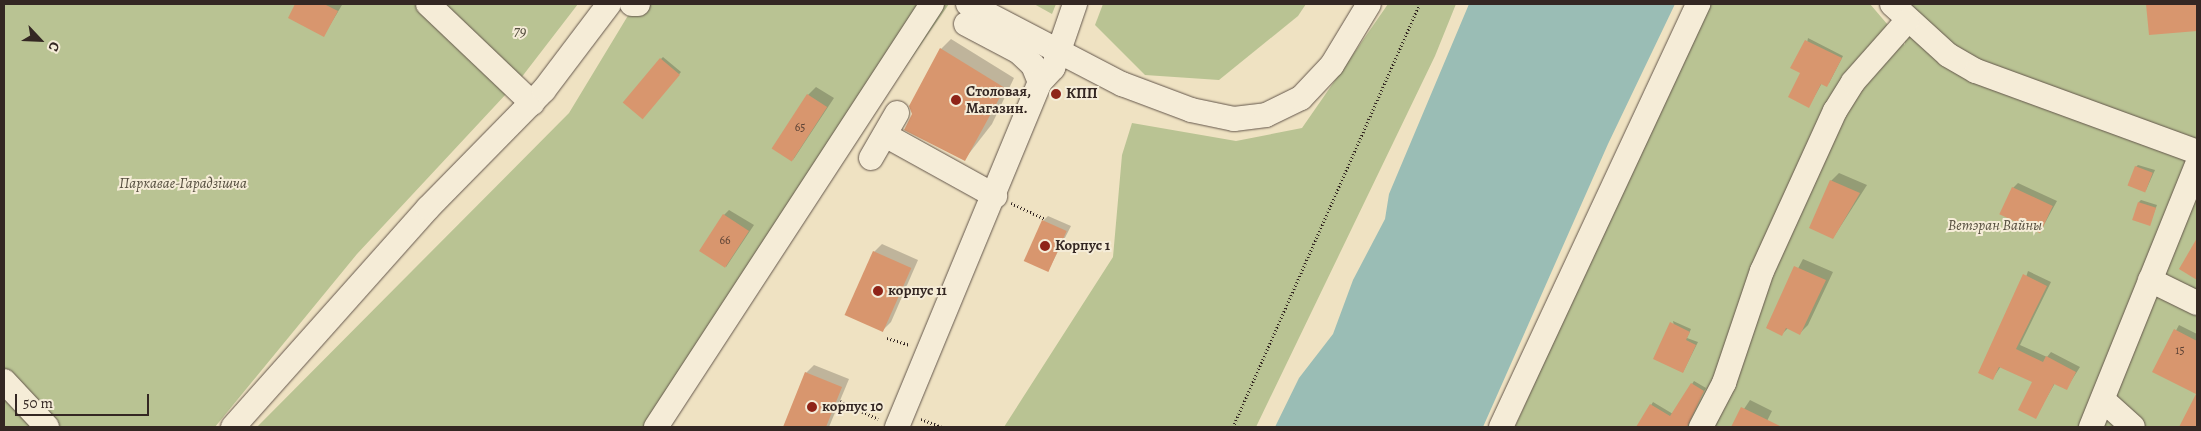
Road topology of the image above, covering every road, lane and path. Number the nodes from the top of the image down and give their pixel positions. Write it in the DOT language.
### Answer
graph roads {
  1 [pos="428,4"];
  2 [pos="609,4"];
  3 [pos="632,4"];
  4 [pos="638,4"];
  5 [pos="932,4"];
  6 [pos="1075,4"];
  7 [pos="1369,4"];
  8 [pos="1420,4"];
  9 [pos="1698,4"];
  10 [pos="1892,4"];
  11 [pos="967,14"];
  12 [pos="1907,21"];
  13 [pos="1057,50"];
  14 [pos="1040,82"];
  15 [pos="532,103"];
  16 [pos="896,114"];
  17 [pos="885,135"];
  18 [pos="2197,152"];
  19 [pos="871,158"];
  20 [pos="2197,164"];
  21 [pos="995,196"];
  22 [pos="1045,219"];
  23 [pos="2150,280"];
  24 [pos="2197,303"];
  25 [pos="4,381"];
  26 [pos="2103,400"];
  27 [pos="840,401"];
  28 [pos="47,427"];
  29 [pos="233,427"];
  30 [pos="656,427"];
  31 [pos="897,427"];
  32 [pos="1233,427"];
  33 [pos="1501,427"];
  34 [pos="1701,427"];
  35 [pos="2091,427"];
  36 [pos="2133,427"];
  1 -- 15 [label="street"];
  2 -- 15 [label="street"];
  3 -- 4 [label="street"];
  5 -- 30 [label="street"];
  6 -- 13 [label="street"];
  7 -- 13 [label="street"];
  8 -- 32 [label="path"];
  9 -- 33 [label="street"];
  10 -- 12 [label="street"];
  11 -- 13 [label="street"];
  11 -- 14 [label="street"];
  12 -- 18 [label="street"];
  12 -- 34 [label="street"];
  13 -- 14 [label="street"];
  14 -- 21 [label="street"];
  15 -- 29 [label="street"];
  16 -- 17 [label="street"];
  17 -- 19 [label="street"];
  17 -- 21 [label="street"];
  20 -- 23 [label="street"];
  21 -- 22 [label="path"];
  21 -- 31 [label="street"];
  23 -- 24 [label="street"];
  23 -- 26 [label="street"];
  25 -- 28 [label="street"];
  26 -- 35 [label="street"];
  26 -- 36 [label="street"];
  27 -- 31 [label="path"];
}
